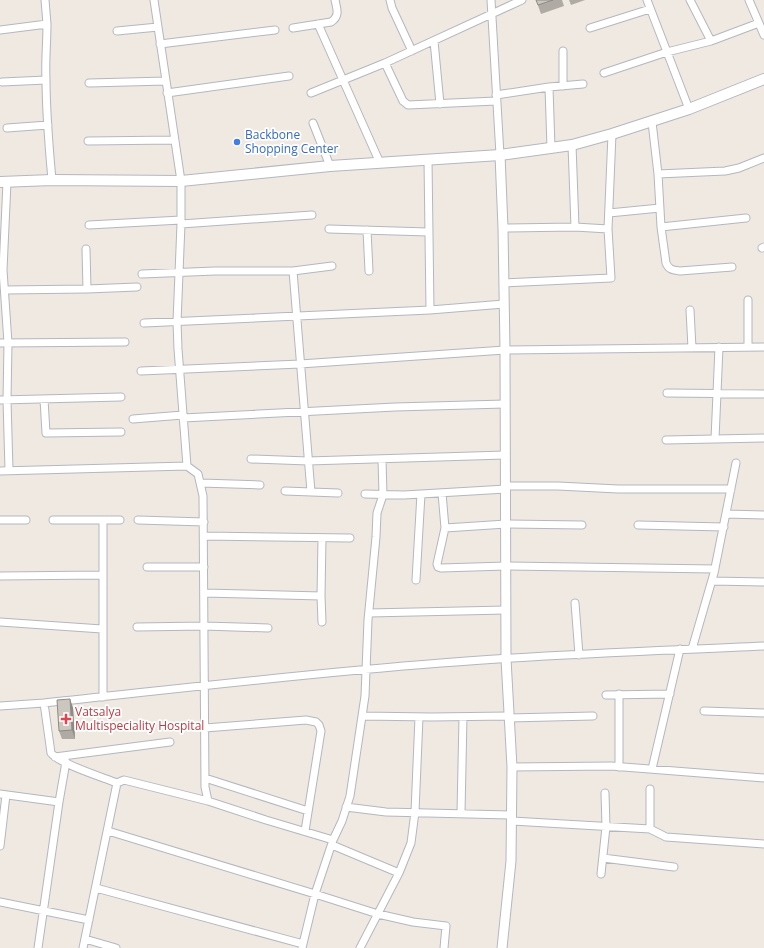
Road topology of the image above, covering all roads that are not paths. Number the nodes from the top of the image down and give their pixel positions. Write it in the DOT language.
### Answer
graph roads {
  1 [pos="46,0"];
  2 [pos="154,0"];
  3 [pos="335,0"];
  4 [pos="390,0"];
  5 [pos="491,0"];
  6 [pos="522,0"];
  7 [pos="647,0"];
  8 [pos="690,0"];
  9 [pos="749,0"];
  10 [pos="650,9"];
  11 [pos="491,14"];
  12 [pos="759,23"];
  13 [pos="47,24"];
  14 [pos="318,24"];
  15 [pos="158,27"];
  16 [pos="293,28"];
  17 [pos="590,28"];
  18 [pos="0,30"];
  19 [pos="117,30"];
  20 [pos="275,30"];
  21 [pos="764,35"];
  22 [pos="434,41"];
  23 [pos="712,41"];
  24 [pos="160,44"];
  25 [pos="412,51"];
  26 [pos="563,51"];
  27 [pos="667,52"];
  28 [pos="385,63"];
  29 [pos="604,74"];
  30 [pos="289,76"];
  31 [pos="764,79"];
  32 [pos="46,80"];
  33 [pos="166,80"];
  34 [pos="344,80"];
  35 [pos="2,82"];
  36 [pos="89,83"];
  37 [pos="583,84"];
  38 [pos="563,86"];
  39 [pos="549,87"];
  40 [pos="168,93"];
  41 [pos="311,93"];
  42 [pos="496,98"];
  43 [pos="440,104"];
  44 [pos="689,109"];
  45 [pos="652,122"];
  46 [pos="313,123"];
  47 [pos="48,125"];
  48 [pos="7,128"];
  49 [pos="612,134"];
  50 [pos="174,140"];
  51 [pos="88,141"];
  52 [pos="572,145"];
  53 [pos="551,148"];
  54 [pos="500,155"];
  55 [pos="764,158"];
  56 [pos="428,160"];
  57 [pos="380,163"];
  58 [pos="330,166"];
  59 [pos="658,174"];
  60 [pos="52,180"];
  61 [pos="181,181"];
  62 [pos="4,182"];
  63 [pos="660,208"];
  64 [pos="609,213"];
  65 [pos="312,215"];
  66 [pos="746,218"];
  67 [pos="181,222"];
  68 [pos="89,224"];
  69 [pos="575,227"];
  70 [pos="661,227"];
  71 [pos="503,228"];
  72 [pos="329,229"];
  73 [pos="608,229"];
  74 [pos="367,230"];
  75 [pos="428,232"];
  76 [pos="86,249"];
  77 [pos="332,266"];
  78 [pos="732,267"];
  79 [pos="2,270"];
  80 [pos="293,271"];
  81 [pos="369,271"];
  82 [pos="179,273"];
  83 [pos="142,274"];
  84 [pos="504,283"];
  85 [pos="137,287"];
  86 [pos="87,289"];
  87 [pos="5,290"];
  88 [pos="748,300"];
  89 [pos="504,304"];
  90 [pos="430,310"];
  91 [pos="690,310"];
  92 [pos="298,317"];
  93 [pos="177,322"];
  94 [pos="144,323"];
  95 [pos="125,342"];
  96 [pos="4,343"];
  97 [pos="719,347"];
  98 [pos="764,347"];
  99 [pos="692,348"];
  100 [pos="748,348"];
  101 [pos="505,350"];
  102 [pos="300,364"];
  103 [pos="180,369"];
  104 [pos="141,371"];
  105 [pos="667,393"];
  106 [pos="717,393"];
  107 [pos="764,394"];
  108 [pos="121,397"];
  109 [pos="44,399"];
  110 [pos="3,400"];
  111 [pos="506,404"];
  112 [pos="304,412"];
  113 [pos="183,417"];
  114 [pos="133,419"];
  115 [pos="121,432"];
  116 [pos="0,435"];
  117 [pos="8,435"];
  118 [pos="764,438"];
  119 [pos="714,439"];
  120 [pos="666,440"];
  121 [pos="506,455"];
  122 [pos="251,459"];
  123 [pos="382,459"];
  124 [pos="308,461"];
  125 [pos="736,463"];
  126 [pos="187,466"];
  127 [pos="10,470"];
  128 [pos="0,471"];
  129 [pos="201,483"];
  130 [pos="260,485"];
  131 [pos="506,488"];
  132 [pos="731,489"];
  133 [pos="285,491"];
  134 [pos="311,492"];
  135 [pos="338,493"];
  136 [pos="442,493"];
  137 [pos="365,494"];
  138 [pos="382,494"];
  139 [pos="421,494"];
  140 [pos="726,514"];
  141 [pos="764,515"];
  142 [pos="0,520"];
  143 [pos="26,520"];
  144 [pos="53,520"];
  145 [pos="103,520"];
  146 [pos="120,520"];
  147 [pos="138,520"];
  148 [pos="204,522"];
  149 [pos="506,524"];
  150 [pos="582,525"];
  151 [pos="638,525"];
  152 [pos="724,527"];
  153 [pos="445,528"];
  154 [pos="204,536"];
  155 [pos="322,538"];
  156 [pos="350,538"];
  157 [pos="506,566"];
  158 [pos="147,567"];
  159 [pos="204,567"];
  160 [pos="715,569"];
  161 [pos="102,575"];
  162 [pos="0,576"];
  163 [pos="416,580"];
  164 [pos="712,581"];
  165 [pos="764,582"];
  166 [pos="204,593"];
  167 [pos="321,596"];
  168 [pos="575,603"];
  169 [pos="506,610"];
  170 [pos="369,614"];
  171 [pos="0,622"];
  172 [pos="322,622"];
  173 [pos="204,626"];
  174 [pos="137,627"];
  175 [pos="268,628"];
  176 [pos="102,629"];
  177 [pos="764,646"];
  178 [pos="680,649"];
  179 [pos="692,649"];
  180 [pos="579,655"];
  181 [pos="506,659"];
  182 [pos="367,669"];
  183 [pos="204,686"];
  184 [pos="618,694"];
  185 [pos="670,694"];
  186 [pos="606,695"];
  187 [pos="104,697"];
  188 [pos="44,703"];
  189 [pos="0,706"];
  190 [pos="704,711"];
  191 [pos="764,713"];
  192 [pos="362,716"];
  193 [pos="593,716"];
  194 [pos="419,717"];
  195 [pos="463,717"];
  196 [pos="509,717"];
  197 [pos="204,728"];
  198 [pos="170,742"];
  199 [pos="55,757"];
  200 [pos="66,762"];
  201 [pos="512,767"];
  202 [pos="619,767"];
  203 [pos="652,769"];
  204 [pos="205,778"];
  205 [pos="764,778"];
  206 [pos="117,783"];
  207 [pos="650,789"];
  208 [pos="605,793"];
  209 [pos="3,794"];
  210 [pos="208,800"];
  211 [pos="59,802"];
  212 [pos="346,807"];
  213 [pos="308,812"];
  214 [pos="415,812"];
  215 [pos="461,813"];
  216 [pos="512,818"];
  217 [pos="606,827"];
  218 [pos="650,829"];
  219 [pos="108,831"];
  220 [pos="305,831"];
  221 [pos="333,843"];
  222 [pos="764,844"];
  223 [pos="0,846"];
  224 [pos="602,858"];
  225 [pos="674,867"];
  226 [pos="399,872"];
  227 [pos="601,874"];
  228 [pos="96,888"];
  229 [pos="315,894"];
  230 [pos="0,902"];
  231 [pos="44,911"];
  232 [pos="378,914"];
  233 [pos="90,920"];
  234 [pos="85,939"];
  235 [pos="303,946"];
  236 [pos="38,948"];
  237 [pos="83,948"];
  238 [pos="116,948"];
  239 [pos="360,948"];
  240 [pos="444,948"];
  241 [pos="502,948"];
  1 -- 13 [label="street"];
  2 -- 15 [label="street"];
  3 -- 14 [label="street"];
  4 -- 25 [label="street"];
  5 -- 11 [label="street"];
  6 -- 11 [label="street"];
  7 -- 10 [label="street"];
  8 -- 23 [label="street"];
  9 -- 12 [label="street"];
  10 -- 17 [label="street"];
  10 -- 27 [label="street"];
  11 -- 22 [label="street"];
  11 -- 42 [label="street"];
  12 -- 21 [label="street"];
  12 -- 23 [label="street"];
  13 -- 18 [label="street"];
  13 -- 32 [label="street"];
  14 -- 16 [label="street"];
  14 -- 34 [label="street"];
  15 -- 19 [label="street"];
  15 -- 24 [label="street"];
  20 -- 24 [label="street"];
  22 -- 25 [label="street"];
  22 -- 43 [label="street"];
  23 -- 27 [label="street"];
  24 -- 33 [label="street"];
  25 -- 28 [label="street"];
  26 -- 38 [label="street"];
  27 -- 29 [label="street"];
  27 -- 44 [label="street"];
  28 -- 34 [label="street"];
  28 -- 43 [label="street"];
  30 -- 40 [label="street"];
  31 -- 44 [label="main road"];
  32 -- 35 [label="street"];
  32 -- 47 [label="street"];
  33 -- 36 [label="street"];
  33 -- 40 [label="street"];
  34 -- 41 [label="street"];
  34 -- 57 [label="street"];
  37 -- 38 [label="street"];
  38 -- 39 [label="street"];
  39 -- 42 [label="street"];
  39 -- 53 [label="street"];
  40 -- 50 [label="street"];
  42 -- 43 [label="street"];
  42 -- 54 [label="street"];
  44 -- 45 [label="main road"];
  45 -- 49 [label="main road"];
  45 -- 59 [label="street"];
  46 -- 58 [label="street"];
  47 -- 48 [label="street"];
  47 -- 60 [label="street"];
  49 -- 52 [label="main road"];
  49 -- 64 [label="street"];
  50 -- 51 [label="street"];
  50 -- 61 [label="street"];
  52 -- 53 [label="main road"];
  52 -- 69 [label="street"];
  53 -- 54 [label="main road"];
  54 -- 56 [label="main road"];
  54 -- 71 [label="street"];
  55 -- 59 [label="street"];
  56 -- 57 [label="main road"];
  56 -- 75 [label="street"];
  57 -- 58 [label="main road"];
  58 -- 61 [label="main road"];
  59 -- 63 [label="street"];
  60 -- 61 [label="main road"];
  60 -- 62 [label="main road"];
  61 -- 67 [label="street"];
  62 -- 79 [label="street"];
  63 -- 64 [label="street"];
  63 -- 70 [label="street"];
  64 -- 73 [label="street"];
  65 -- 67 [label="street"];
  66 -- 70 [label="street"];
  67 -- 68 [label="street"];
  67 -- 82 [label="street"];
  69 -- 71 [label="street"];
  69 -- 73 [label="street"];
  70 -- 78 [label="street"];
  71 -- 84 [label="street"];
  72 -- 74 [label="street"];
  73 -- 84 [label="street"];
  74 -- 75 [label="street"];
  74 -- 81 [label="street"];
  75 -- 90 [label="street"];
  76 -- 86 [label="street"];
  77 -- 80 [label="street"];
  79 -- 87 [label="street"];
  80 -- 82 [label="street"];
  80 -- 92 [label="street"];
  82 -- 83 [label="street"];
  82 -- 93 [label="street"];
  84 -- 89 [label="street"];
  85 -- 86 [label="street"];
  86 -- 87 [label="street"];
  87 -- 96 [label="street"];
  88 -- 100 [label="street"];
  89 -- 90 [label="street"];
  89 -- 101 [label="street"];
  90 -- 92 [label="street"];
  91 -- 99 [label="street"];
  92 -- 93 [label="street"];
  92 -- 102 [label="street"];
  93 -- 94 [label="street"];
  93 -- 103 [label="street"];
  95 -- 96 [label="street"];
  96 -- 110 [label="street"];
  97 -- 99 [label="street"];
  97 -- 100 [label="street"];
  97 -- 106 [label="street"];
  98 -- 100 [label="street"];
  99 -- 101 [label="street"];
  101 -- 102 [label="street"];
  101 -- 111 [label="street"];
  102 -- 103 [label="street"];
  102 -- 112 [label="street"];
  103 -- 104 [label="street"];
  103 -- 113 [label="street"];
  105 -- 106 [label="street"];
  106 -- 107 [label="street"];
  106 -- 119 [label="street"];
  108 -- 109 [label="street"];
  109 -- 110 [label="street"];
  109 -- 115 [label="street"];
  110 -- 117 [label="street"];
  111 -- 112 [label="street"];
  111 -- 121 [label="street"];
  112 -- 113 [label="street"];
  112 -- 124 [label="street"];
  113 -- 114 [label="street"];
  113 -- 126 [label="street"];
  116 -- 117 [label="street"];
  117 -- 127 [label="street"];
  118 -- 119 [label="street"];
  119 -- 120 [label="street"];
  121 -- 123 [label="street"];
  121 -- 131 [label="street"];
  122 -- 124 [label="street"];
  123 -- 124 [label="street"];
  123 -- 138 [label="street"];
  124 -- 134 [label="street"];
  125 -- 132 [label="street"];
  126 -- 127 [label="street"];
  126 -- 129 [label="street"];
  127 -- 128 [label="street"];
  129 -- 130 [label="street"];
  129 -- 148 [label="street"];
  131 -- 132 [label="street"];
  131 -- 136 [label="street"];
  131 -- 149 [label="street"];
  132 -- 140 [label="street"];
  133 -- 134 [label="street"];
  134 -- 135 [label="street"];
  136 -- 139 [label="street"];
  136 -- 153 [label="street"];
  137 -- 138 [label="street"];
  138 -- 139 [label="street"];
  138 -- 170 [label="street"];
  139 -- 163 [label="street"];
  140 -- 141 [label="street"];
  140 -- 152 [label="street"];
  142 -- 143 [label="street"];
  144 -- 145 [label="street"];
  145 -- 146 [label="street"];
  145 -- 161 [label="street"];
  147 -- 148 [label="street"];
  148 -- 154 [label="street"];
  149 -- 150 [label="street"];
  149 -- 153 [label="street"];
  149 -- 157 [label="street"];
  151 -- 152 [label="street"];
  152 -- 160 [label="street"];
  153 -- 157 [label="street"];
  154 -- 155 [label="street"];
  154 -- 159 [label="street"];
  155 -- 156 [label="street"];
  155 -- 167 [label="street"];
  157 -- 160 [label="street"];
  157 -- 169 [label="street"];
  158 -- 159 [label="street"];
  159 -- 166 [label="street"];
  160 -- 164 [label="street"];
  161 -- 162 [label="street"];
  161 -- 176 [label="street"];
  164 -- 165 [label="street"];
  164 -- 179 [label="street"];
  166 -- 167 [label="street"];
  166 -- 173 [label="street"];
  167 -- 172 [label="street"];
  168 -- 180 [label="street"];
  169 -- 170 [label="street"];
  169 -- 181 [label="street"];
  170 -- 182 [label="street"];
  171 -- 176 [label="street"];
  173 -- 174 [label="street"];
  173 -- 175 [label="street"];
  173 -- 183 [label="street"];
  176 -- 187 [label="street"];
  177 -- 179 [label="street"];
  178 -- 179 [label="street"];
  178 -- 180 [label="street"];
  178 -- 185 [label="street"];
  180 -- 181 [label="street"];
  181 -- 182 [label="street"];
  181 -- 196 [label="street"];
  182 -- 183 [label="street"];
  182 -- 192 [label="street"];
  183 -- 187 [label="street"];
  183 -- 197 [label="street"];
  184 -- 185 [label="street"];
  184 -- 186 [label="street"];
  184 -- 202 [label="street"];
  185 -- 203 [label="street"];
  187 -- 188 [label="street"];
  188 -- 189 [label="street"];
  188 -- 199 [label="street"];
  190 -- 191 [label="street"];
  192 -- 194 [label="street"];
  192 -- 212 [label="street"];
  193 -- 196 [label="street"];
  194 -- 195 [label="street"];
  194 -- 214 [label="street"];
  195 -- 196 [label="street"];
  195 -- 215 [label="street"];
  196 -- 201 [label="street"];
  197 -- 204 [label="street"];
  197 -- 213 [label="street"];
  198 -- 199 [label="street"];
  199 -- 200 [label="street"];
  200 -- 206 [label="street"];
  200 -- 211 [label="street"];
  201 -- 202 [label="street"];
  201 -- 216 [label="street"];
  202 -- 203 [label="street"];
  203 -- 205 [label="street"];
  204 -- 210 [label="street"];
  204 -- 213 [label="street"];
  206 -- 210 [label="street"];
  206 -- 219 [label="street"];
  207 -- 218 [label="street"];
  208 -- 217 [label="street"];
  209 -- 211 [label="street"];
  209 -- 223 [label="street"];
  210 -- 220 [label="street"];
  211 -- 231 [label="street"];
  212 -- 214 [label="street"];
  212 -- 221 [label="street"];
  213 -- 220 [label="street"];
  214 -- 215 [label="street"];
  214 -- 226 [label="street"];
  215 -- 216 [label="street"];
  216 -- 217 [label="street"];
  216 -- 241 [label="street"];
  217 -- 218 [label="street"];
  217 -- 224 [label="street"];
  218 -- 222 [label="street"];
  219 -- 228 [label="street"];
  219 -- 229 [label="street"];
  220 -- 221 [label="street"];
  221 -- 226 [label="street"];
  221 -- 229 [label="street"];
  224 -- 225 [label="street"];
  224 -- 227 [label="street"];
  226 -- 232 [label="street"];
  228 -- 233 [label="street"];
  228 -- 235 [label="street"];
  229 -- 232 [label="street"];
  229 -- 235 [label="street"];
  230 -- 231 [label="street"];
  231 -- 233 [label="street"];
  231 -- 236 [label="street"];
  232 -- 239 [label="street"];
  232 -- 240 [label="street"];
  233 -- 234 [label="street"];
  234 -- 237 [label="street"];
  234 -- 238 [label="street"];
}
